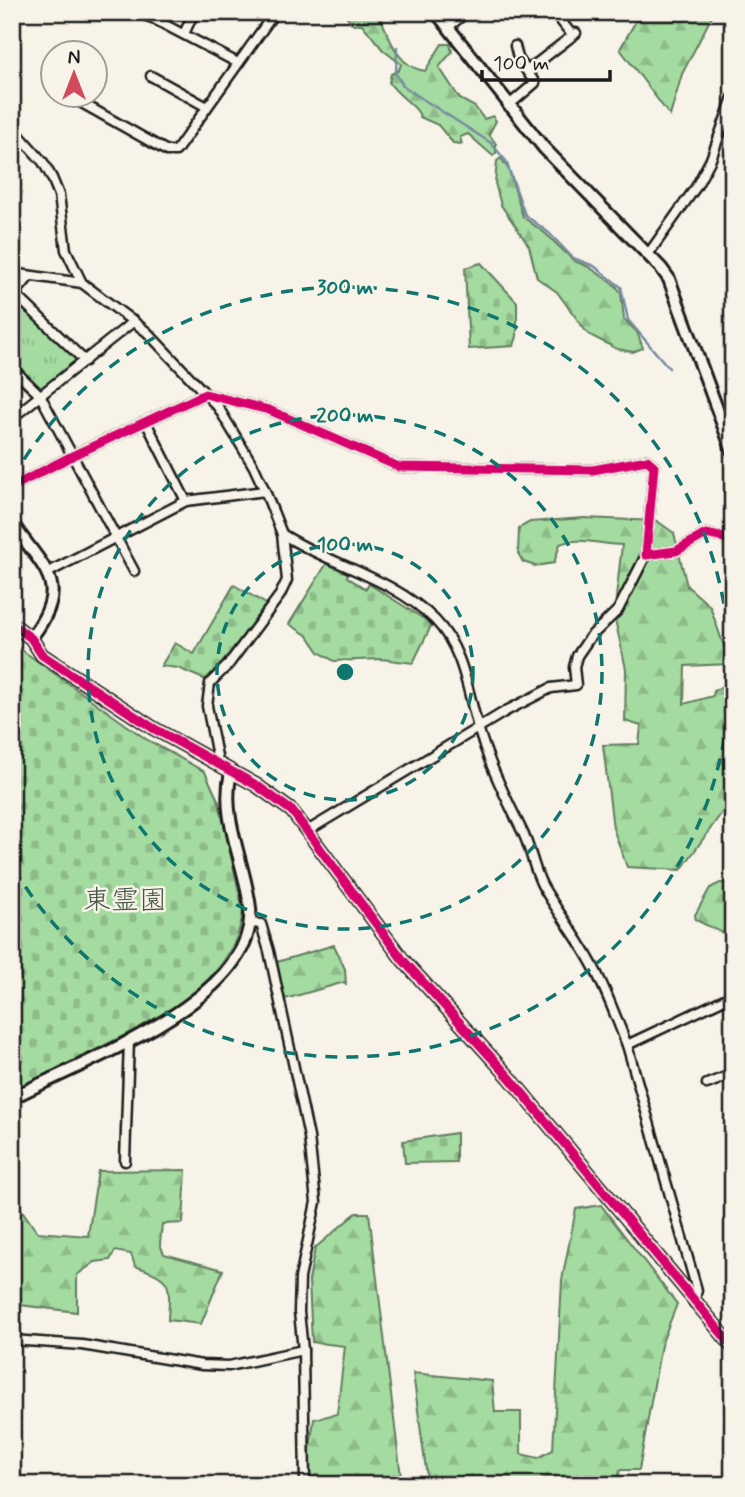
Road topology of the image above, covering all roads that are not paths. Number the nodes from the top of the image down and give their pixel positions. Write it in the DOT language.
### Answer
graph roads {
  1 [pos="136,12"];
  2 [pos="194,12"];
  3 [pos="275,12"];
  4 [pos="436,12"];
  5 [pos="467,12"];
  6 [pos="554,12"];
  7 [pos="448,27"];
  8 [pos="184,34"];
  9 [pos="514,46"];
  10 [pos="238,63"];
  11 [pos="527,71"];
  12 [pos="151,76"];
  13 [pos="733,97"];
  14 [pos="508,106"];
  15 [pos="207,107"];
  16 [pos="91,108"];
  17 [pos="12,127"];
  18 [pos="649,253"];
  19 [pos="12,273"];
  20 [pos="29,276"];
  21 [pos="82,283"];
  22 [pos="14,296"];
  23 [pos="134,321"];
  24 [pos="85,361"];
  25 [pos="12,368"];
  26 [pos="205,394"];
  27 [pos="40,396"];
  28 [pos="12,418"];
  29 [pos="146,422"];
  30 [pos="729,429"];
  31 [pos="733,452"];
  32 [pos="72,456"];
  33 [pos="12,487"];
  34 [pos="265,491"];
  35 [pos="186,501"];
  36 [pos="12,523"];
  37 [pos="282,534"];
  38 [pos="115,537"];
  39 [pos="733,540"];
  40 [pos="646,555"];
  41 [pos="134,571"];
  42 [pos="47,573"];
  43 [pos="12,624"];
  44 [pos="31,638"];
  45 [pos="478,729"];
  46 [pos="219,766"];
  47 [pos="231,772"];
  48 [pos="309,830"];
  49 [pos="250,923"];
  50 [pos="733,995"];
  51 [pos="129,1040"];
  52 [pos="627,1045"];
  53 [pos="733,1074"];
  54 [pos="707,1084"];
  55 [pos="12,1098"];
  56 [pos="125,1161"];
  57 [pos="694,1303"];
  58 [pos="12,1339"];
  59 [pos="733,1347"];
  60 [pos="303,1350"];
  61 [pos="305,1485"];
  1 -- 8 [label="street"];
  2 -- 8 [label="street"];
  3 -- 10 [label="street"];
  4 -- 7 [label="street"];
  5 -- 7 [label="street"];
  6 -- 11 [label="street"];
  7 -- 14 [label="street"];
  8 -- 10 [label="street"];
  9 -- 11 [label="street"];
  10 -- 15 [label="street"];
  11 -- 14 [label="street"];
  12 -- 15 [label="street"];
  13 -- 18 [label="street"];
  14 -- 18 [label="street"];
  15 -- 16 [label="street"];
  17 -- 21 [label="street"];
  18 -- 30 [label="street"];
  19 -- 20 [label="street"];
  20 -- 21 [label="street"];
  20 -- 22 [label="street"];
  21 -- 23 [label="street"];
  22 -- 24 [label="street"];
  23 -- 24 [label="street"];
  23 -- 26 [label="street"];
  24 -- 27 [label="street"];
  25 -- 27 [label="street"];
  26 -- 29 [label="street"];
  26 -- 34 [label="street"];
  26 -- 40 [label="street"];
  27 -- 28 [label="street"];
  27 -- 32 [label="street"];
  29 -- 32 [label="street"];
  29 -- 35 [label="street"];
  30 -- 31 [label="street"];
  32 -- 33 [label="street"];
  32 -- 38 [label="street"];
  34 -- 35 [label="street"];
  34 -- 37 [label="street"];
  35 -- 38 [label="street"];
  36 -- 42 [label="street"];
  37 -- 45 [label="street"];
  37 -- 46 [label="street"];
  38 -- 41 [label="street"];
  38 -- 42 [label="street"];
  39 -- 40 [label="street"];
  40 -- 45 [label="street"];
  42 -- 44 [label="street"];
  43 -- 44 [label="street"];
  44 -- 46 [label="street"];
  45 -- 48 [label="street"];
  45 -- 52 [label="street"];
  46 -- 47 [label="street"];
  47 -- 48 [label="street"];
  47 -- 49 [label="street"];
  48 -- 57 [label="street"];
  49 -- 51 [label="street"];
  49 -- 60 [label="street"];
  50 -- 52 [label="street"];
  51 -- 55 [label="street"];
  51 -- 56 [label="street"];
  52 -- 57 [label="street"];
  53 -- 54 [label="street"];
  57 -- 59 [label="street"];
  58 -- 60 [label="street"];
  60 -- 61 [label="street"];
}
